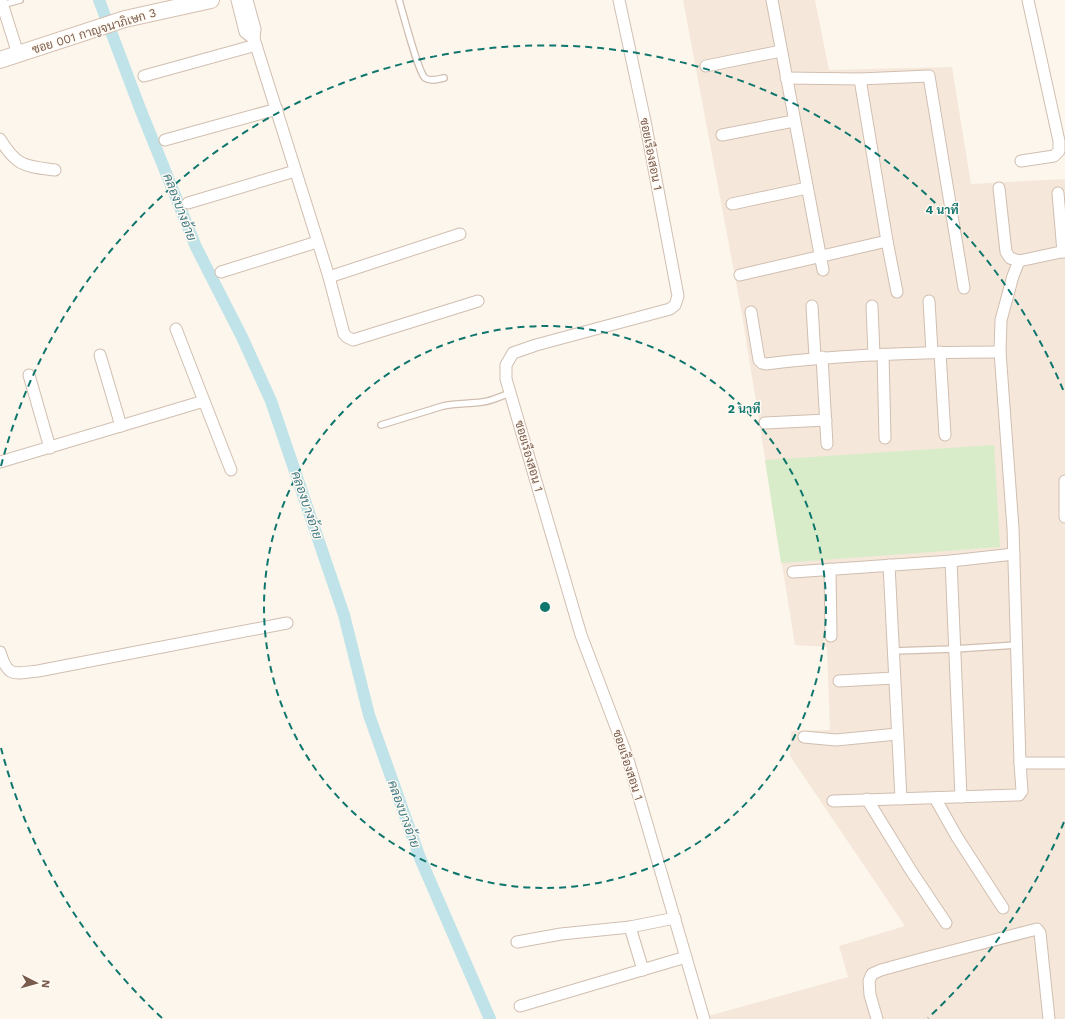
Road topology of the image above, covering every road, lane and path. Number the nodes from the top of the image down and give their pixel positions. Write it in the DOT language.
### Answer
graph roads {
  1 [pos="20,0"];
  2 [pos="211,0"];
  3 [pos="237,0"];
  4 [pos="247,0"];
  5 [pos="399,0"];
  6 [pos="619,0"];
  7 [pos="772,0"];
  8 [pos="1028,0"];
  9 [pos="1,3"];
  10 [pos="255,42"];
  11 [pos="781,51"];
  12 [pos="18,54"];
  13 [pos="0,60"];
  14 [pos="706,66"];
  15 [pos="144,76"];
  16 [pos="444,78"];
  17 [pos="786,78"];
  18 [pos="860,79"];
  19 [pos="277,109"];
  20 [pos="794,121"];
  21 [pos="722,135"];
  22 [pos="0,139"];
  23 [pos="165,140"];
  24 [pos="1021,160"];
  25 [pos="55,170"];
  26 [pos="295,171"];
  27 [pos="807,188"];
  28 [pos="998,188"];
  29 [pos="1058,193"];
  30 [pos="188,203"];
  31 [pos="732,204"];
  32 [pos="460,234"];
  33 [pos="887,241"];
  34 [pos="317,242"];
  35 [pos="1064,252"];
  36 [pos="821,256"];
  37 [pos="1019,261"];
  38 [pos="823,270"];
  39 [pos="221,272"];
  40 [pos="740,275"];
  41 [pos="329,277"];
  42 [pos="964,288"];
  43 [pos="897,292"];
  44 [pos="478,301"];
  45 [pos="929,301"];
  46 [pos="812,306"];
  47 [pos="872,306"];
  48 [pos="751,312"];
  49 [pos="176,329"];
  50 [pos="936,352"];
  51 [pos="1000,352"];
  52 [pos="100,355"];
  53 [pos="878,355"];
  54 [pos="818,357"];
  55 [pos="29,375"];
  56 [pos="510,393"];
  57 [pos="204,401"];
  58 [pos="826,420"];
  59 [pos="765,423"];
  60 [pos="380,425"];
  61 [pos="121,426"];
  62 [pos="945,435"];
  63 [pos="885,438"];
  64 [pos="827,444"];
  65 [pos="50,448"];
  66 [pos="0,462"];
  67 [pos="231,470"];
  68 [pos="1065,481"];
  69 [pos="1065,517"];
  70 [pos="1014,554"];
  71 [pos="951,561"];
  72 [pos="889,565"];
  73 [pos="830,569"];
  74 [pos="793,572"];
  75 [pos="287,623"];
  76 [pos="831,636"];
  77 [pos="1017,645"];
  78 [pos="954,649"];
  79 [pos="893,651"];
  80 [pos="0,652"];
  81 [pos="894,678"];
  82 [pos="839,681"];
  83 [pos="897,734"];
  84 [pos="804,737"];
  85 [pos="1065,762"];
  86 [pos="1020,763"];
  87 [pos="962,797"];
  88 [pos="935,798"];
  89 [pos="901,799"];
  90 [pos="867,800"];
  91 [pos="833,801"];
  92 [pos="1003,908"];
  93 [pos="675,918"];
  94 [pos="946,923"];
  95 [pos="630,927"];
  96 [pos="517,942"];
  97 [pos="686,957"];
  98 [pos="644,970"];
  99 [pos="520,1006"];
  100 [pos="704,1019"];
  101 [pos="876,1019"];
  102 [pos="1049,1019"];
  1 -- 9 [label="lane"];
  2 -- 12 [label="street, ซอย 001 กาญจนาภิเษก 3"];
  3 -- 10 [label="street"];
  4 -- 10 [label="street"];
  5 -- 16 [label="lane"];
  6 -- 56 [label="street, ซอยเรืองสอน 1"];
  7 -- 11 [label="street"];
  8 -- 24 [label="street"];
  9 -- 12 [label="street"];
  10 -- 15 [label="street"];
  10 -- 19 [label="street"];
  11 -- 14 [label="street"];
  11 -- 17 [label="street"];
  12 -- 13 [label="street, ซอย 001 กาญจนาภิเษก 3"];
  17 -- 18 [label="street"];
  17 -- 20 [label="street"];
  18 -- 33 [label="street"];
  18 -- 42 [label="street"];
  19 -- 23 [label="street"];
  19 -- 26 [label="street"];
  20 -- 21 [label="street"];
  20 -- 27 [label="street"];
  22 -- 25 [label="street"];
  26 -- 30 [label="street"];
  26 -- 34 [label="street"];
  27 -- 31 [label="street"];
  27 -- 36 [label="street"];
  28 -- 37 [label="street"];
  29 -- 35 [label="street"];
  32 -- 41 [label="street"];
  33 -- 36 [label="street"];
  33 -- 43 [label="street"];
  34 -- 39 [label="street"];
  34 -- 41 [label="street"];
  35 -- 37 [label="street"];
  36 -- 38 [label="street"];
  36 -- 40 [label="street"];
  37 -- 51 [label="street"];
  41 -- 44 [label="street"];
  45 -- 50 [label="street"];
  46 -- 54 [label="street"];
  47 -- 53 [label="street"];
  48 -- 54 [label="street"];
  49 -- 57 [label="street"];
  50 -- 51 [label="street"];
  50 -- 53 [label="street"];
  50 -- 62 [label="street"];
  51 -- 70 [label="street"];
  52 -- 61 [label="street"];
  53 -- 54 [label="street"];
  53 -- 63 [label="street"];
  54 -- 58 [label="street"];
  55 -- 65 [label="street"];
  56 -- 60 [label="lane"];
  56 -- 93 [label="street, ซอยเรืองสอน 1"];
  57 -- 61 [label="street"];
  57 -- 67 [label="street"];
  58 -- 59 [label="street"];
  58 -- 64 [label="street"];
  61 -- 65 [label="street"];
  65 -- 66 [label="street"];
  68 -- 69 [label="street"];
  70 -- 71 [label="street"];
  70 -- 77 [label="street"];
  71 -- 72 [label="street"];
  71 -- 78 [label="street"];
  72 -- 73 [label="street"];
  72 -- 79 [label="street"];
  73 -- 74 [label="street"];
  73 -- 76 [label="street"];
  75 -- 80 [label="street"];
  77 -- 78 [label="lane"];
  77 -- 86 [label="street"];
  78 -- 79 [label="lane"];
  78 -- 87 [label="street"];
  79 -- 81 [label="street"];
  81 -- 82 [label="street"];
  81 -- 83 [label="street"];
  83 -- 84 [label="street"];
  83 -- 89 [label="street"];
  85 -- 86 [label="street"];
  86 -- 87 [label="street"];
  87 -- 88 [label="street"];
  88 -- 89 [label="street"];
  88 -- 92 [label="street"];
  89 -- 90 [label="street"];
  90 -- 91 [label="street"];
  90 -- 94 [label="street"];
  93 -- 95 [label="street"];
  93 -- 97 [label="street, ซอยเรืองสอน 1"];
  95 -- 96 [label="street"];
  95 -- 98 [label="street"];
  97 -- 98 [label="street"];
  97 -- 100 [label="street, ซอยเรืองสอน 1"];
  98 -- 99 [label="street"];
  101 -- 102 [label="street"];
}
